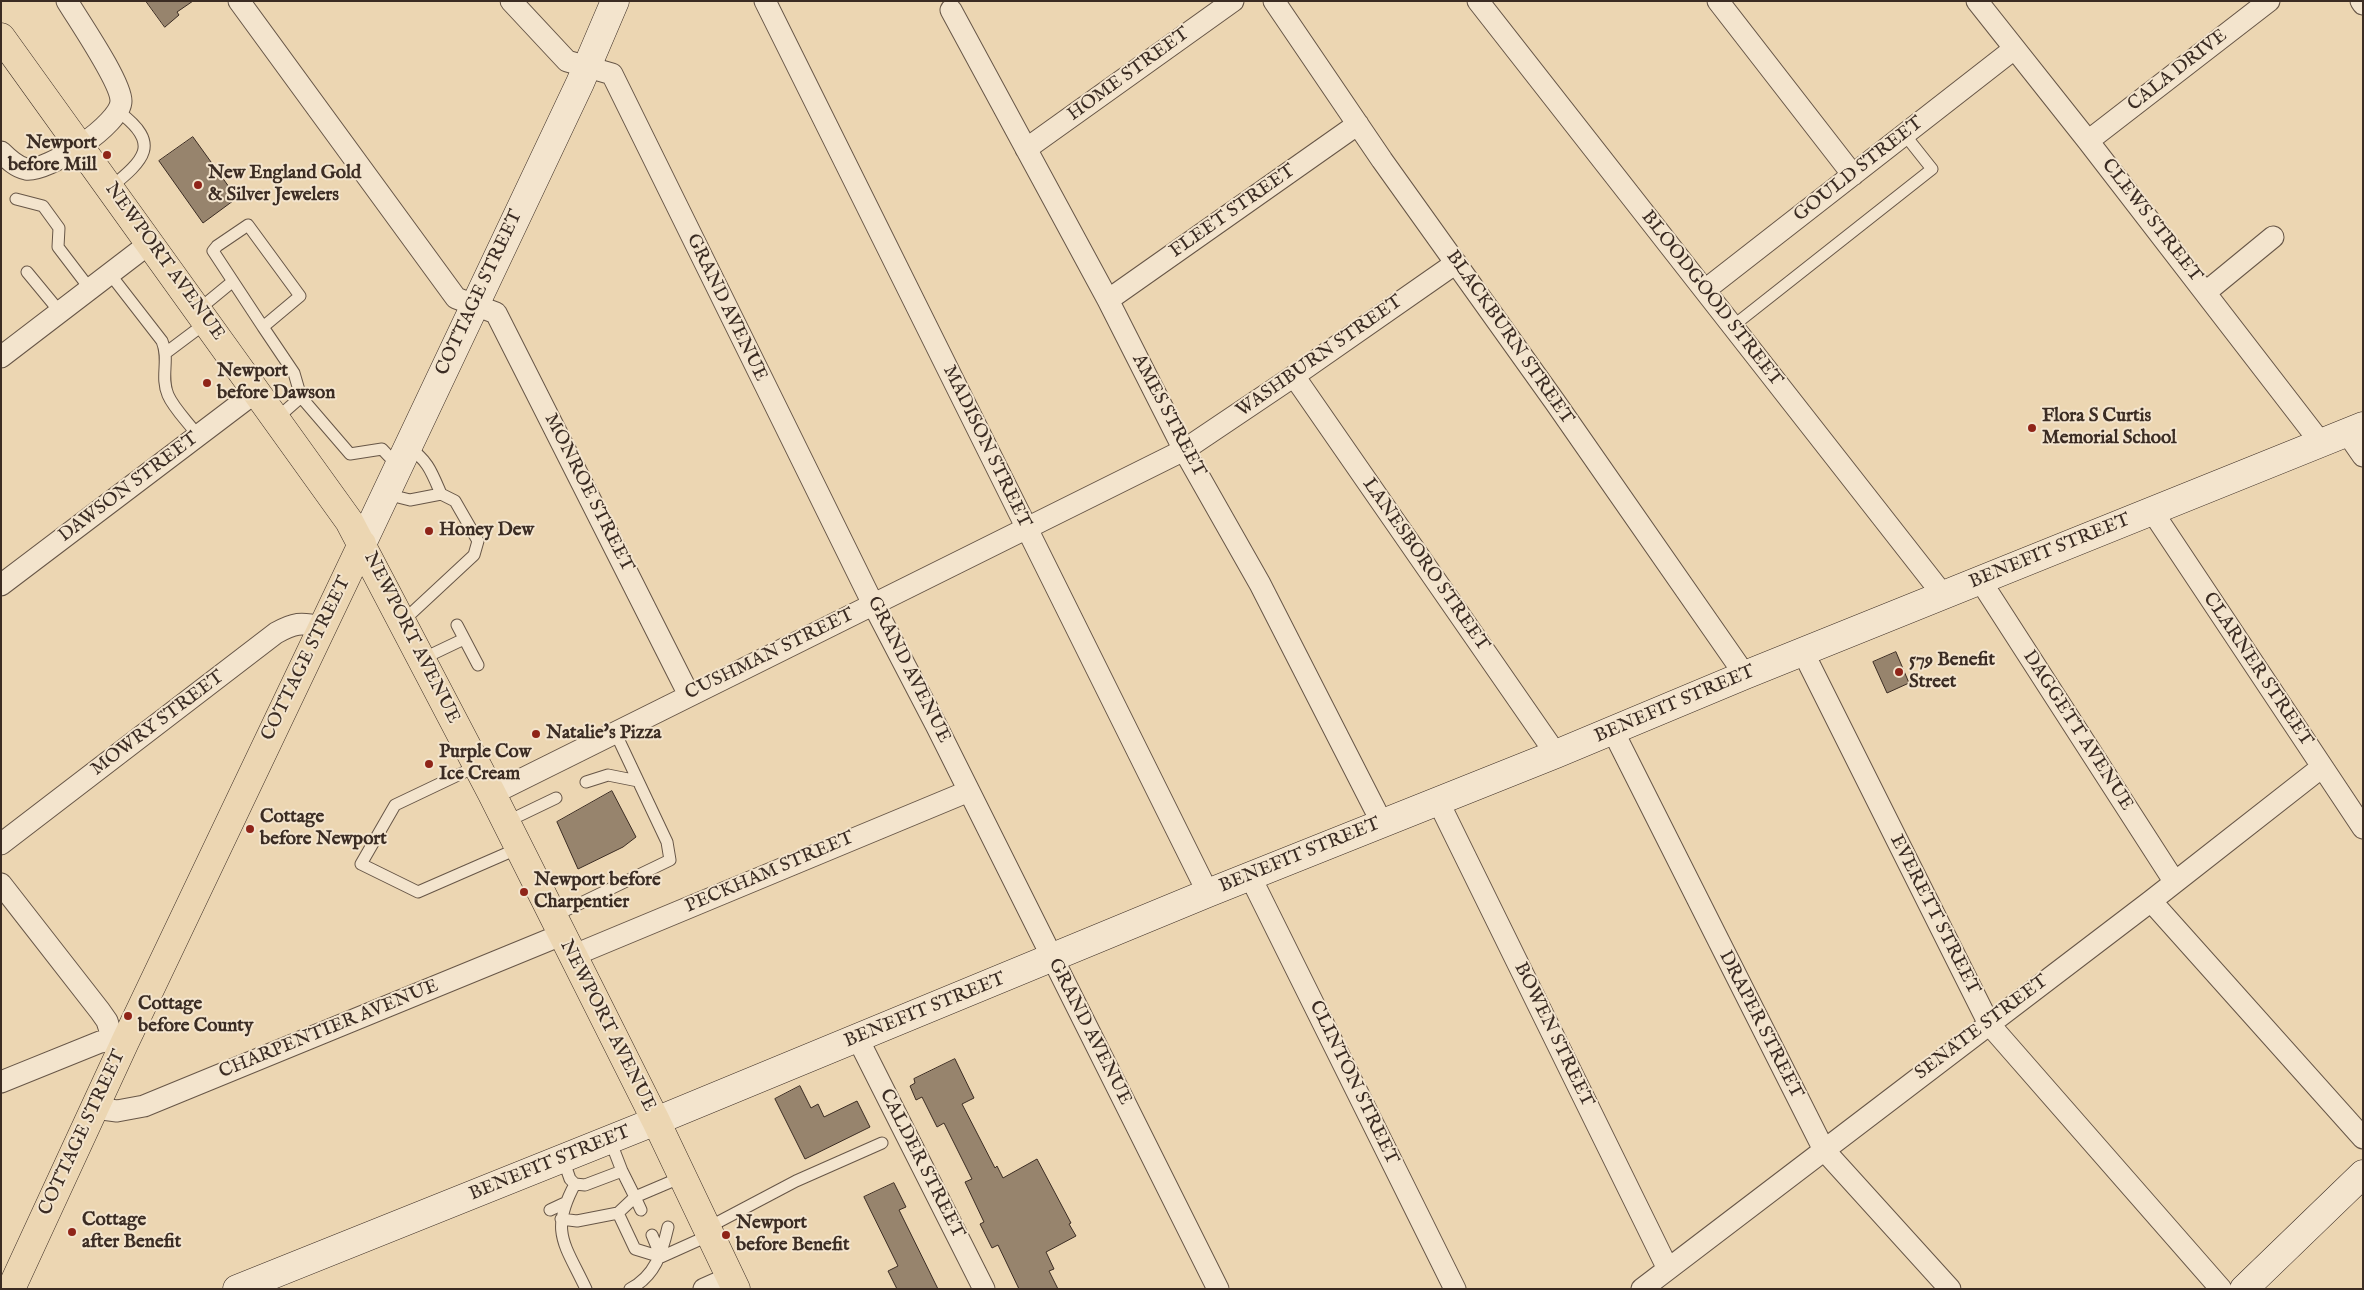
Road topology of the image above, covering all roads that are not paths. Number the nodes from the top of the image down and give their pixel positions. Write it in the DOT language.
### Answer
graph roads {
  1 [pos="67,1"];
  2 [pos="239,1"];
  3 [pos="511,1"];
  4 [pos="615,1"];
  5 [pos="765,1"];
  6 [pos="1232,1"];
  7 [pos="1274,1"];
  8 [pos="1478,1"];
  9 [pos="1718,1"];
  10 [pos="1977,1"];
  11 [pos="2268,1"];
  12 [pos="951,10"];
  13 [pos="1,37"];
  14 [pos="2014,49"];
  15 [pos="587,65"];
  16 [pos="119,112"];
  17 [pos="1358,124"];
  18 [pos="1905,134"];
  19 [pos="2088,140"];
  20 [pos="80,145"];
  21 [pos="1026,149"];
  22 [pos="1,152"];
  23 [pos="1852,175"];
  24 [pos="110,188"];
  25 [pos="16,199"];
  26 [pos="2274,236"];
  27 [pos="150,243"];
  28 [pos="1456,263"];
  29 [pos="26,272"];
  30 [pos="110,274"];
  31 [pos="232,282"];
  32 [pos="90,289"];
  33 [pos="1705,290"];
  34 [pos="2206,292"];
  35 [pos="1108,300"];
  36 [pos="475,304"];
  37 [pos="60,312"];
  38 [pos="202,316"];
  39 [pos="1733,326"];
  40 [pos="264,327"];
  41 [pos="166,352"];
  42 [pos="1,357"];
  43 [pos="1294,376"];
  44 [pos="257,391"];
  45 [pos="301,397"];
  46 [pos="276,419"];
  47 [pos="2355,429"];
  48 [pos="198,436"];
  49 [pos="2321,443"];
  50 [pos="1184,450"];
  51 [pos="2363,456"];
  52 [pos="403,457"];
  53 [pos="386,494"];
  54 [pos="441,494"];
  55 [pos="2152,511"];
  56 [pos="1026,528"];
  57 [pos="362,544"];
  58 [pos="1980,580"];
  59 [pos="1,585"];
  60 [pos="1944,596"];
  61 [pos="873,604"];
  62 [pos="402,621"];
  63 [pos="457,625"];
  64 [pos="321,627"];
  65 [pos="464,639"];
  66 [pos="1803,652"];
  67 [pos="422,659"];
  68 [pos="478,666"];
  69 [pos="1745,675"];
  70 [pos="688,695"];
  71 [pos="1613,731"];
  72 [pos="615,732"];
  73 [pos="1556,754"];
  74 [pos="477,766"];
  75 [pos="2322,766"];
  76 [pos="638,781"];
  77 [pos="586,782"];
  78 [pos="969,791"];
  79 [pos="492,794"];
  80 [pos="556,798"];
  81 [pos="1438,801"];
  82 [pos="506,822"];
  83 [pos="1382,823"];
  84 [pos="2363,828"];
  85 [pos="1,844"];
  86 [pos="519,848"];
  87 [pos="1250,876"];
  88 [pos="2174,881"];
  89 [pos="1,884"];
  90 [pos="1208,893"];
  91 [pos="2151,901"];
  92 [pos="562,936"];
  93 [pos="1052,959"];
  94 [pos="1989,1024"];
  95 [pos="858,1039"];
  96 [pos="119,1041"];
  97 [pos="1,1082"];
  98 [pos="95,1108"];
  99 [pos="656,1122"];
  100 [pos="2363,1138"];
  101 [pos="610,1140"];
  102 [pos="882,1143"];
  103 [pos="1824,1150"];
  104 [pos="563,1159"];
  105 [pos="622,1171"];
  106 [pos="2363,1174"];
  107 [pos="682,1177"];
  108 [pos="575,1184"];
  109 [pos="650,1191"];
  110 [pos="635,1197"];
  111 [pos="655,1202"];
  112 [pos="565,1203"];
  113 [pos="550,1210"];
  114 [pos="640,1210"];
  115 [pos="618,1213"];
  116 [pos="561,1219"];
  117 [pos="668,1227"];
  118 [pos="708,1231"];
  119 [pos="652,1235"];
  120 [pos="661,1257"];
  121 [pos="1668,1269"];
  122 [pos="733,1283"];
  123 [pos="1946,1287"];
  124 [pos="11,1289"];
  125 [pos="237,1289"];
  126 [pos="586,1289"];
  127 [pos="630,1289"];
  128 [pos="704,1289"];
  129 [pos="984,1289"];
  130 [pos="1218,1289"];
  131 [pos="1455,1289"];
  132 [pos="1642,1289"];
  133 [pos="2221,1289"];
  134 [pos="2244,1289"];
  1 -- 16 [label="street"];
  2 -- 36 [label="street, MONROE STREET"];
  3 -- 15 [label="street, GRAND AVENUE"];
  4 -- 15 [label="street, COTTAGE STREET"];
  5 -- 56 [label="street, MADISON STREET"];
  6 -- 21 [label="street, HOME STREET"];
  7 -- 17 [label="street, BLACKBURN STREET"];
  8 -- 33 [label="street, BLOODGOOD STREET"];
  9 -- 23 [label="street"];
  10 -- 14 [label="street, CLEWS STREET"];
  11 -- 19 [label="street, CALA DRIVE"];
  12 -- 21 [label="street, AMES STREET"];
  13 -- 20 [label="main road, NEWPORT AVENUE"];
  14 -- 18 [label="street, GOULD STREET"];
  14 -- 19 [label="street, CLEWS STREET"];
  15 -- 36 [label="street, COTTAGE STREET"];
  15 -- 61 [label="street, GRAND AVENUE"];
  16 -- 20 [label="street"];
  16 -- 24 [label="lane"];
  17 -- 28 [label="street, BLACKBURN STREET"];
  17 -- 35 [label="street, FLEET STREET"];
  18 -- 23 [label="street, GOULD STREET"];
  18 -- 39 [label="lane"];
  19 -- 34 [label="street, CLEWS STREET"];
  20 -- 22 [label="street"];
  20 -- 24 [label="main road, NEWPORT AVENUE"];
  21 -- 35 [label="street, AMES STREET"];
  23 -- 33 [label="street, GOULD STREET"];
  24 -- 27 [label="main road, NEWPORT AVENUE"];
  25 -- 32 [label="lane"];
  26 -- 34 [label="street"];
  27 -- 30 [label="street"];
  27 -- 38 [label="main road, NEWPORT AVENUE"];
  28 -- 43 [label="street, WASHBURN STREET"];
  28 -- 69 [label="street, BLACKBURN STREET"];
  29 -- 37 [label="lane"];
  30 -- 32 [label="street"];
  30 -- 41 [label="lane"];
  31 -- 38 [label="lane"];
  31 -- 40 [label="lane"];
  31 -- 40 [label="lane"];
  32 -- 37 [label="street"];
  33 -- 39 [label="street, BLOODGOOD STREET"];
  34 -- 49 [label="street, CLEWS STREET"];
  35 -- 50 [label="street, AMES STREET"];
  36 -- 52 [label="street, COTTAGE STREET"];
  36 -- 70 [label="street, MONROE STREET"];
  37 -- 42 [label="street"];
  38 -- 41 [label="lane"];
  38 -- 44 [label="main road, NEWPORT AVENUE"];
  39 -- 60 [label="street, BLOODGOOD STREET"];
  40 -- 45 [label="lane"];
  41 -- 48 [label="lane"];
  43 -- 50 [label="street, WASHBURN STREET"];
  43 -- 73 [label="street, LANESBORO STREET"];
  44 -- 46 [label="main road, NEWPORT AVENUE"];
  44 -- 48 [label="street, DAWSON STREET"];
  45 -- 46 [label="lane"];
  45 -- 52 [label="lane"];
  46 -- 57 [label="main road, NEWPORT AVENUE"];
  47 -- 49 [label="street, BENEFIT STREET"];
  47 -- 51 [label="street"];
  48 -- 59 [label="street, DAWSON STREET"];
  49 -- 55 [label="street, BENEFIT STREET"];
  50 -- 56 [label="street, CUSHMAN STREET"];
  50 -- 83 [label="street, AMES STREET"];
  52 -- 53 [label="street, COTTAGE STREET"];
  52 -- 54 [label="lane"];
  53 -- 54 [label="lane"];
  53 -- 57 [label="street, COTTAGE STREET"];
  54 -- 62 [label="lane"];
  55 -- 58 [label="street, BENEFIT STREET"];
  55 -- 75 [label="street, CLARNER STREET"];
  56 -- 61 [label="street, CUSHMAN STREET"];
  56 -- 90 [label="street, MADISON STREET"];
  57 -- 62 [label="main road, NEWPORT AVENUE"];
  57 -- 64 [label="main road, COTTAGE STREET"];
  58 -- 60 [label="street, BENEFIT STREET"];
  58 -- 88 [label="street, DAGGETT AVENUE"];
  60 -- 66 [label="street, BENEFIT STREET"];
  61 -- 70 [label="street, CUSHMAN STREET"];
  61 -- 78 [label="street, GRAND AVENUE"];
  62 -- 67 [label="main road, NEWPORT AVENUE"];
  63 -- 65 [label="lane"];
  64 -- 85 [label="street, MOWRY STREET"];
  64 -- 96 [label="main road, COTTAGE STREET"];
  65 -- 67 [label="lane"];
  65 -- 68 [label="lane"];
  66 -- 69 [label="street, BENEFIT STREET"];
  66 -- 94 [label="street, EVERETT STREET"];
  67 -- 74 [label="main road, NEWPORT AVENUE"];
  69 -- 71 [label="street, BENEFIT STREET"];
  70 -- 72 [label="street, CUSHMAN STREET"];
  71 -- 73 [label="street, BENEFIT STREET"];
  71 -- 103 [label="street, DRAPER STREET"];
  72 -- 76 [label="lane"];
  72 -- 79 [label="street, CUSHMAN STREET"];
  73 -- 81 [label="street, BENEFIT STREET"];
  74 -- 79 [label="main road, NEWPORT AVENUE"];
  74 -- 86 [label="lane"];
  75 -- 84 [label="street, CLARNER STREET"];
  75 -- 88 [label="street, SENATE STREET"];
  76 -- 77 [label="lane"];
  76 -- 92 [label="lane"];
  78 -- 92 [label="street, PECKHAM STREET"];
  78 -- 93 [label="street, GRAND AVENUE"];
  79 -- 82 [label="main road, NEWPORT AVENUE"];
  80 -- 82 [label="lane"];
  81 -- 83 [label="street, BENEFIT STREET"];
  81 -- 121 [label="street, BOWEN STREET"];
  82 -- 86 [label="main road, NEWPORT AVENUE"];
  83 -- 87 [label="street, BENEFIT STREET"];
  86 -- 92 [label="main road, NEWPORT AVENUE"];
  87 -- 90 [label="street, BENEFIT STREET"];
  87 -- 131 [label="street, CLINTON STREET"];
  88 -- 91 [label="street, SENATE STREET"];
  89 -- 96 [label="street"];
  90 -- 93 [label="street, BENEFIT STREET"];
  91 -- 94 [label="street, SENATE STREET"];
  91 -- 100 [label="street"];
  92 -- 98 [label="street, CHARPENTIER AVENUE"];
  92 -- 99 [label="main road, NEWPORT AVENUE"];
  93 -- 95 [label="street, BENEFIT STREET"];
  93 -- 130 [label="street, GRAND AVENUE"];
  94 -- 103 [label="street, SENATE STREET"];
  94 -- 133 [label="street, EVERETT STREET"];
  95 -- 99 [label="street, BENEFIT STREET"];
  95 -- 129 [label="street, CALDER STREET"];
  96 -- 97 [label="street"];
  96 -- 98 [label="main road, COTTAGE STREET"];
  98 -- 124 [label="main road, COTTAGE STREET"];
  99 -- 101 [label="street, BENEFIT STREET"];
  99 -- 107 [label="main road, NEWPORT AVENUE"];
  101 -- 104 [label="street, BENEFIT STREET"];
  101 -- 105 [label="lane"];
  102 -- 118 [label="lane"];
  103 -- 121 [label="street, SENATE STREET"];
  103 -- 123 [label="street, DRAPER STREET"];
  104 -- 108 [label="lane"];
  104 -- 125 [label="street, BENEFIT STREET"];
  105 -- 108 [label="lane"];
  105 -- 110 [label="lane"];
  106 -- 134 [label="street"];
  107 -- 109 [label="lane"];
  107 -- 118 [label="main road, NEWPORT AVENUE"];
  108 -- 112 [label="lane"];
  109 -- 110 [label="lane"];
  109 -- 111 [label="lane"];
  110 -- 114 [label="lane"];
  110 -- 115 [label="lane"];
  112 -- 113 [label="lane"];
  112 -- 116 [label="lane"];
  115 -- 116 [label="lane"];
  115 -- 120 [label="lane"];
  116 -- 126 [label="lane"];
  117 -- 120 [label="lane"];
  118 -- 120 [label="lane"];
  118 -- 122 [label="main road, NEWPORT AVENUE"];
  119 -- 120 [label="lane"];
  120 -- 127 [label="lane"];
  121 -- 132 [label="street, SENATE STREET"];
  122 -- 128 [label="street"];
}
